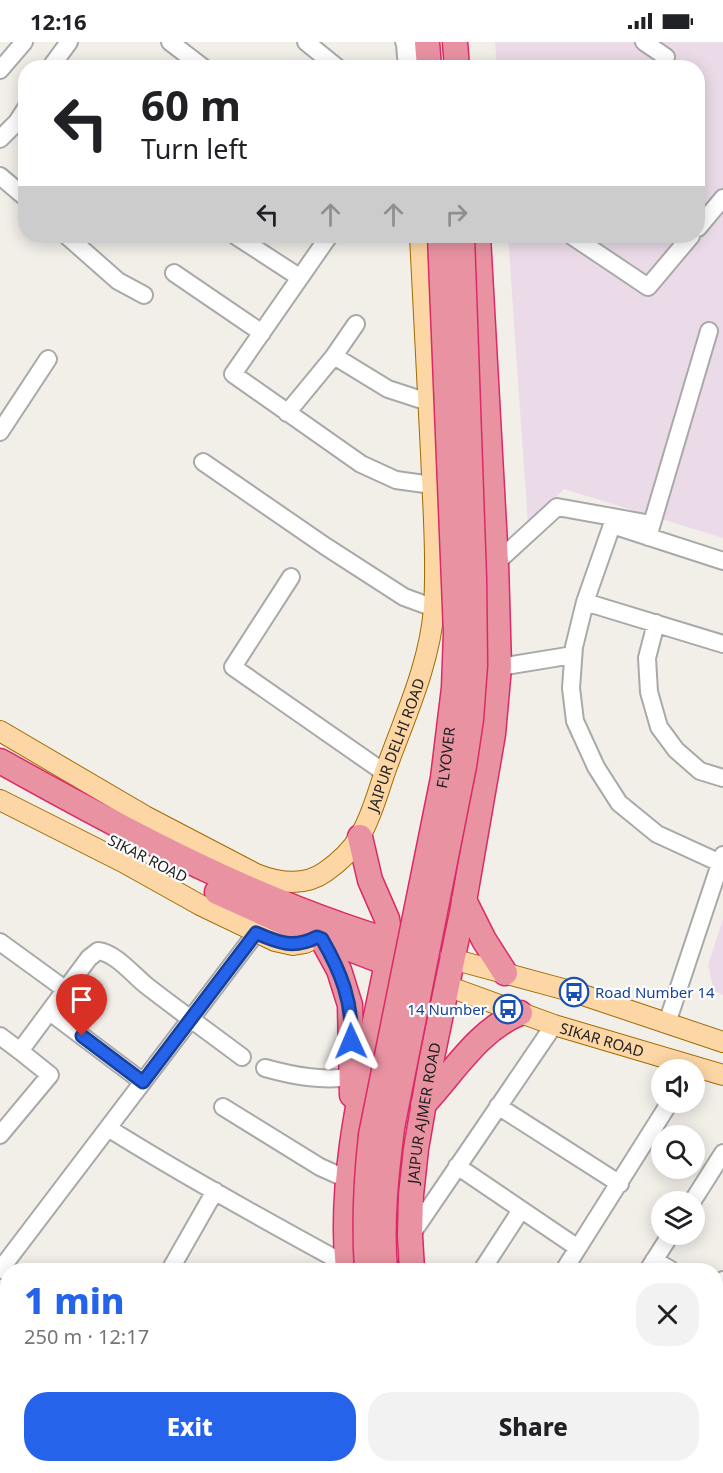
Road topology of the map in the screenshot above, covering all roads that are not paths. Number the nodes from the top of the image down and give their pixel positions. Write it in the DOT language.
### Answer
graph roads {
  1 [pos="24,42"];
  2 [pos="69,42"];
  3 [pos="170,42"];
  4 [pos="306,42"];
  5 [pos="455,42"];
  6 [pos="644,42"];
  7 [pos="666,57"];
  8 [pos="56,60"];
  9 [pos="194,60"];
  10 [pos="328,60"];
  11 [pos="456,60"];
  12 [pos="0,70"];
  13 [pos="18,120"];
  14 [pos="0,139"];
  15 [pos="0,176"];
  16 [pos="18,191"];
  17 [pos="723,198"];
  18 [pos="705,220"];
  19 [pos="75,243"];
  20 [pos="247,243"];
  21 [pos="324,243"];
  22 [pos="420,243"];
  23 [pos="440,243"];
  24 [pos="462,243"];
  25 [pos="478,243"];
  26 [pos="584,243"];
  27 [pos="685,243"];
  28 [pos="174,273"];
  29 [pos="299,277"];
  30 [pos="144,295"];
  31 [pos="356,324"];
  32 [pos="709,331"];
  33 [pos="262,333"];
  34 [pos="334,356"];
  35 [pos="48,359"];
  36 [pos="428,402"];
  37 [pos="287,413"];
  38 [pos="0,432"];
  39 [pos="203,462"];
  40 [pos="432,485"];
  41 [pos="650,530"];
  42 [pos="723,561"];
  43 [pos="496,563"];
  44 [pos="291,577"];
  45 [pos="585,602"];
  46 [pos="434,608"];
  47 [pos="656,623"];
  48 [pos="723,644"];
  49 [pos="573,655"];
  50 [pos="499,667"];
  51 [pos="0,731"];
  52 [pos="0,761"];
  53 [pos="385,773"];
  54 [pos="0,778"];
  55 [pos="723,778"];
  56 [pos="0,800"];
  57 [pos="360,837"];
  58 [pos="722,859"];
  59 [pos="464,900"];
  60 [pos="256,933"];
  61 [pos="313,935"];
  62 [pos="0,942"];
  63 [pos="389,953"];
  64 [pos="452,959"];
  65 [pos="505,973"];
  66 [pos="447,986"];
  67 [pos="66,990"];
  68 [pos="50,1011"];
  69 [pos="520,1013"];
  70 [pos="191,1018"];
  71 [pos="667,1023"];
  72 [pos="554,1025"];
  73 [pos="0,1036"];
  74 [pos="723,1042"];
  75 [pos="20,1051"];
  76 [pos="242,1057"];
  77 [pos="665,1059"];
  78 [pos="265,1068"];
  79 [pos="705,1070"];
  80 [pos="723,1075"];
  81 [pos="351,1077"];
  82 [pos="143,1082"];
  83 [pos="423,1105"];
  84 [pos="498,1106"];
  85 [pos="223,1107"];
  86 [pos="663,1113"];
  87 [pos="108,1128"];
  88 [pos="354,1133"];
  89 [pos="0,1135"];
  90 [pos="723,1153"];
  91 [pos="457,1166"];
  92 [pos="349,1180"];
  93 [pos="620,1184"];
  94 [pos="215,1191"];
  95 [pos="699,1191"];
  96 [pos="521,1210"];
  97 [pos="410,1236"];
  98 [pos="664,1245"];
  99 [pos="578,1248"];
  100 [pos="5,1263"];
  101 [pos="174,1263"];
  102 [pos="343,1263"];
  103 [pos="354,1263"];
  104 [pos="355,1263"];
  105 [pos="384,1263"];
  106 [pos="412,1263"];
  107 [pos="487,1263"];
  108 [pos="568,1263"];
  109 [pos="652,1263"];
  1 -- 12 [label="street"];
  2 -- 8 [label="street"];
  3 -- 9 [label="street"];
  4 -- 10 [label="street"];
  5 -- 11 [label="highway"];
  6 -- 7 [label="street"];
  13 -- 14 [label="street"];
  15 -- 16 [label="street"];
  17 -- 18 [label="street"];
  19 -- 30 [label="street"];
  20 -- 29 [label="street"];
  21 -- 29 [label="street"];
  22 -- 36 [label="main road, JAIPUR DELHI ROAD"];
  23 -- 104 [label="highway, FLYOVER, bridge"];
  24 -- 105 [label="highway, FLYOVER, bridge"];
  25 -- 43 [label="highway, JAIPUR AJMER ROAD"];
  26 -- 27 [label="street"];
  28 -- 33 [label="street"];
  29 -- 33 [label="street"];
  31 -- 34 [label="street"];
  32 -- 41 [label="street"];
  33 -- 37 [label="street"];
  34 -- 36 [label="street"];
  34 -- 37 [label="street"];
  35 -- 38 [label="street"];
  36 -- 40 [label="main road, JAIPUR DELHI ROAD"];
  37 -- 40 [label="street"];
  39 -- 46 [label="street"];
  40 -- 46 [label="main road, JAIPUR DELHI ROAD"];
  41 -- 42 [label="street"];
  41 -- 43 [label="street"];
  41 -- 45 [label="street"];
  43 -- 50 [label="highway, JAIPUR AJMER ROAD"];
  44 -- 53 [label="street"];
  45 -- 47 [label="street"];
  45 -- 49 [label="street"];
  46 -- 53 [label="main road, JAIPUR DELHI ROAD"];
  47 -- 48 [label="street"];
  47 -- 55 [label="street"];
  49 -- 50 [label="street"];
  49 -- 58 [label="street"];
  50 -- 59 [label="highway, JAIPUR AJMER ROAD"];
  51 -- 57 [label="main road, JAIPUR DELHI ROAD"];
  52 -- 63 [label="highway"];
  53 -- 57 [label="main road, JAIPUR DELHI ROAD"];
  54 -- 61 [label="highway, SIKAR ROAD"];
  56 -- 60 [label="main road"];
  57 -- 63 [label="highway"];
  58 -- 71 [label="street"];
  59 -- 64 [label="highway, JAIPUR AJMER ROAD"];
  59 -- 65 [label="highway"];
  60 -- 61 [label="main road"];
  60 -- 70 [label="street"];
  61 -- 63 [label="highway, SIKAR ROAD"];
  61 -- 81 [label="highway"];
  62 -- 67 [label="street"];
  63 -- 64 [label="highway"];
  63 -- 66 [label="highway"];
  63 -- 88 [label="highway"];
  64 -- 65 [label="main road"];
  64 -- 66 [label="highway, JAIPUR AJMER ROAD"];
  65 -- 71 [label="main road"];
  66 -- 69 [label="main road, SIKAR ROAD"];
  66 -- 83 [label="highway, JAIPUR AJMER ROAD"];
  67 -- 68 [label="street"];
  67 -- 70 [label="street"];
  68 -- 75 [label="street"];
  68 -- 82 [label="street"];
  69 -- 72 [label="main road, SIKAR ROAD"];
  69 -- 83 [label="highway"];
  70 -- 76 [label="street"];
  70 -- 82 [label="street"];
  71 -- 74 [label="main road"];
  72 -- 77 [label="main road, SIKAR ROAD"];
  72 -- 84 [label="street"];
  73 -- 75 [label="street"];
  75 -- 89 [label="street"];
  78 -- 81 [label="street"];
  79 -- 80 [label="main road, SIKAR ROAD"];
  81 -- 88 [label="highway"];
  82 -- 87 [label="street"];
  83 -- 97 [label="highway, JAIPUR AJMER ROAD"];
  84 -- 91 [label="street"];
  84 -- 93 [label="street"];
  85 -- 92 [label="street"];
  86 -- 93 [label="street"];
  87 -- 94 [label="street"];
  87 -- 100 [label="street"];
  88 -- 92 [label="highway"];
  90 -- 95 [label="street"];
  91 -- 96 [label="street"];
  91 -- 97 [label="street"];
  92 -- 103 [label="highway"];
  93 -- 99 [label="street"];
  94 -- 101 [label="street"];
  94 -- 102 [label="street"];
  96 -- 99 [label="street"];
  96 -- 107 [label="street"];
  97 -- 106 [label="highway, JAIPUR AJMER ROAD"];
  98 -- 109 [label="street"];
  99 -- 108 [label="street"];
}
